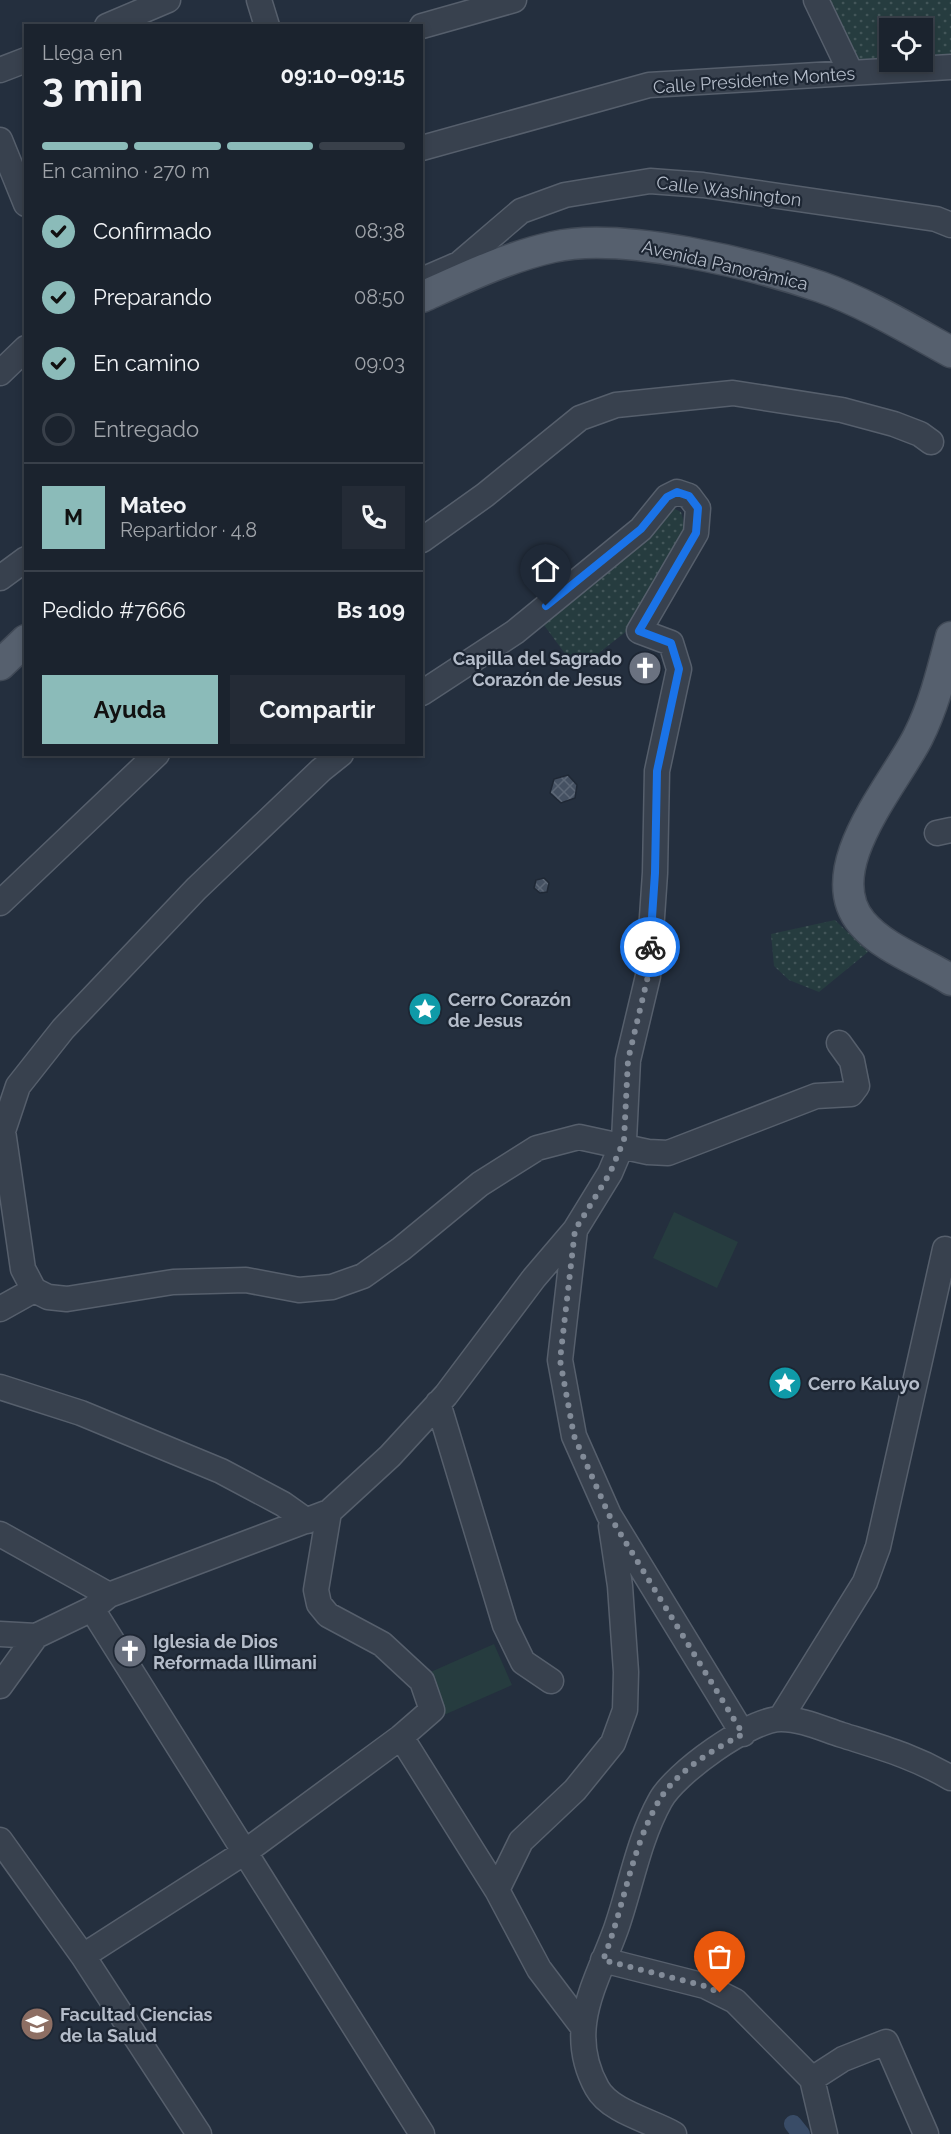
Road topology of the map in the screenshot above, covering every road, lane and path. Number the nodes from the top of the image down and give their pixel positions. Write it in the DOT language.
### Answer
graph roads {
  1 [pos="168,0"];
  2 [pos="259,0"];
  3 [pos="514,0"];
  4 [pos="816,0"];
  5 [pos="112,24"];
  6 [pos="266,24"];
  7 [pos="423,26"];
  8 [pos="24,61"];
  9 [pos="951,67"];
  10 [pos="0,70"];
  11 [pos="851,73"];
  12 [pos="10,147"];
  13 [pos="423,148"];
  14 [pos="24,197"];
  15 [pos="951,225"];
  16 [pos="461,271"];
  17 [pos="423,286"];
  18 [pos="24,350"];
  19 [pos="951,352"];
  20 [pos="0,373"];
  21 [pos="931,442"];
  22 [pos="423,539"];
  23 [pos="24,560"];
  24 [pos="0,578"];
  25 [pos="951,638"];
  26 [pos="24,642"];
  27 [pos="0,665"];
  28 [pos="423,692"];
  29 [pos="155,756"];
  30 [pos="338,756"];
  31 [pos="0,903"];
  32 [pos="951,980"];
  33 [pos="839,1043"];
  34 [pos="621,1146"];
  35 [pos="575,1230"];
  36 [pos="945,1249"];
  37 [pos="34,1290"];
  38 [pos="0,1309"];
  39 [pos="0,1387"];
  40 [pos="438,1403"];
  41 [pos="609,1515"];
  42 [pos="318,1517"];
  43 [pos="0,1534"];
  44 [pos="100,1602"];
  45 [pos="0,1634"];
  46 [pos="36,1636"];
  47 [pos="551,1681"];
  48 [pos="0,1686"];
  49 [pos="780,1719"];
  50 [pos="743,1734"];
  51 [pos="401,1737"];
  52 [pos="951,1778"];
  53 [pos="0,1840"];
  54 [pos="245,1852"];
  55 [pos="497,1890"];
  56 [pos="83,1956"];
  57 [pos="603,1960"];
  58 [pos="582,2026"];
  59 [pos="812,2079"];
  60 [pos="199,2134"];
  61 [pos="422,2134"];
  62 [pos="674,2134"];
  63 [pos="825,2134"];
  64 [pos="926,2134"];
  1 -- 5 [label="street"];
  2 -- 6 [label="street"];
  3 -- 7 [label="street"];
  4 -- 11 [label="street"];
  8 -- 10 [label="street"];
  9 -- 11 [label="street, Calle Presidente Montes"];
  11 -- 13 [label="street, Calle Presidente Montes"];
  12 -- 14 [label="street"];
  15 -- 16 [label="street, Calle Washington"];
  16 -- 17 [label="main road, Avenida Panorámica"];
  16 -- 19 [label="main road, Avenida Panorámica"];
  18 -- 20 [label="street"];
  21 -- 22 [label="street"];
  23 -- 24 [label="street"];
  25 -- 32 [label="main road"];
  26 -- 27 [label="main road"];
  28 -- 34 [label="street"];
  29 -- 31 [label="street"];
  30 -- 37 [label="street"];
  33 -- 34 [label="street"];
  34 -- 35 [label="street"];
  34 -- 37 [label="street"];
  35 -- 40 [label="street"];
  35 -- 41 [label="street"];
  36 -- 49 [label="street"];
  37 -- 38 [label="street"];
  39 -- 42 [label="street"];
  40 -- 42 [label="street"];
  40 -- 47 [label="street"];
  41 -- 50 [label="street"];
  41 -- 55 [label="street"];
  42 -- 44 [label="street"];
  42 -- 51 [label="street"];
  43 -- 44 [label="street"];
  44 -- 46 [label="street"];
  44 -- 54 [label="street"];
  45 -- 46 [label="street"];
  46 -- 48 [label="street"];
  49 -- 50 [label="street"];
  49 -- 52 [label="street"];
  50 -- 57 [label="street"];
  51 -- 54 [label="street"];
  51 -- 55 [label="street"];
  53 -- 56 [label="street"];
  54 -- 56 [label="street"];
  54 -- 61 [label="street"];
  55 -- 58 [label="street"];
  56 -- 60 [label="street"];
  57 -- 58 [label="street"];
  57 -- 59 [label="street"];
  58 -- 62 [label="street"];
  59 -- 63 [label="street"];
  59 -- 64 [label="street"];
}
